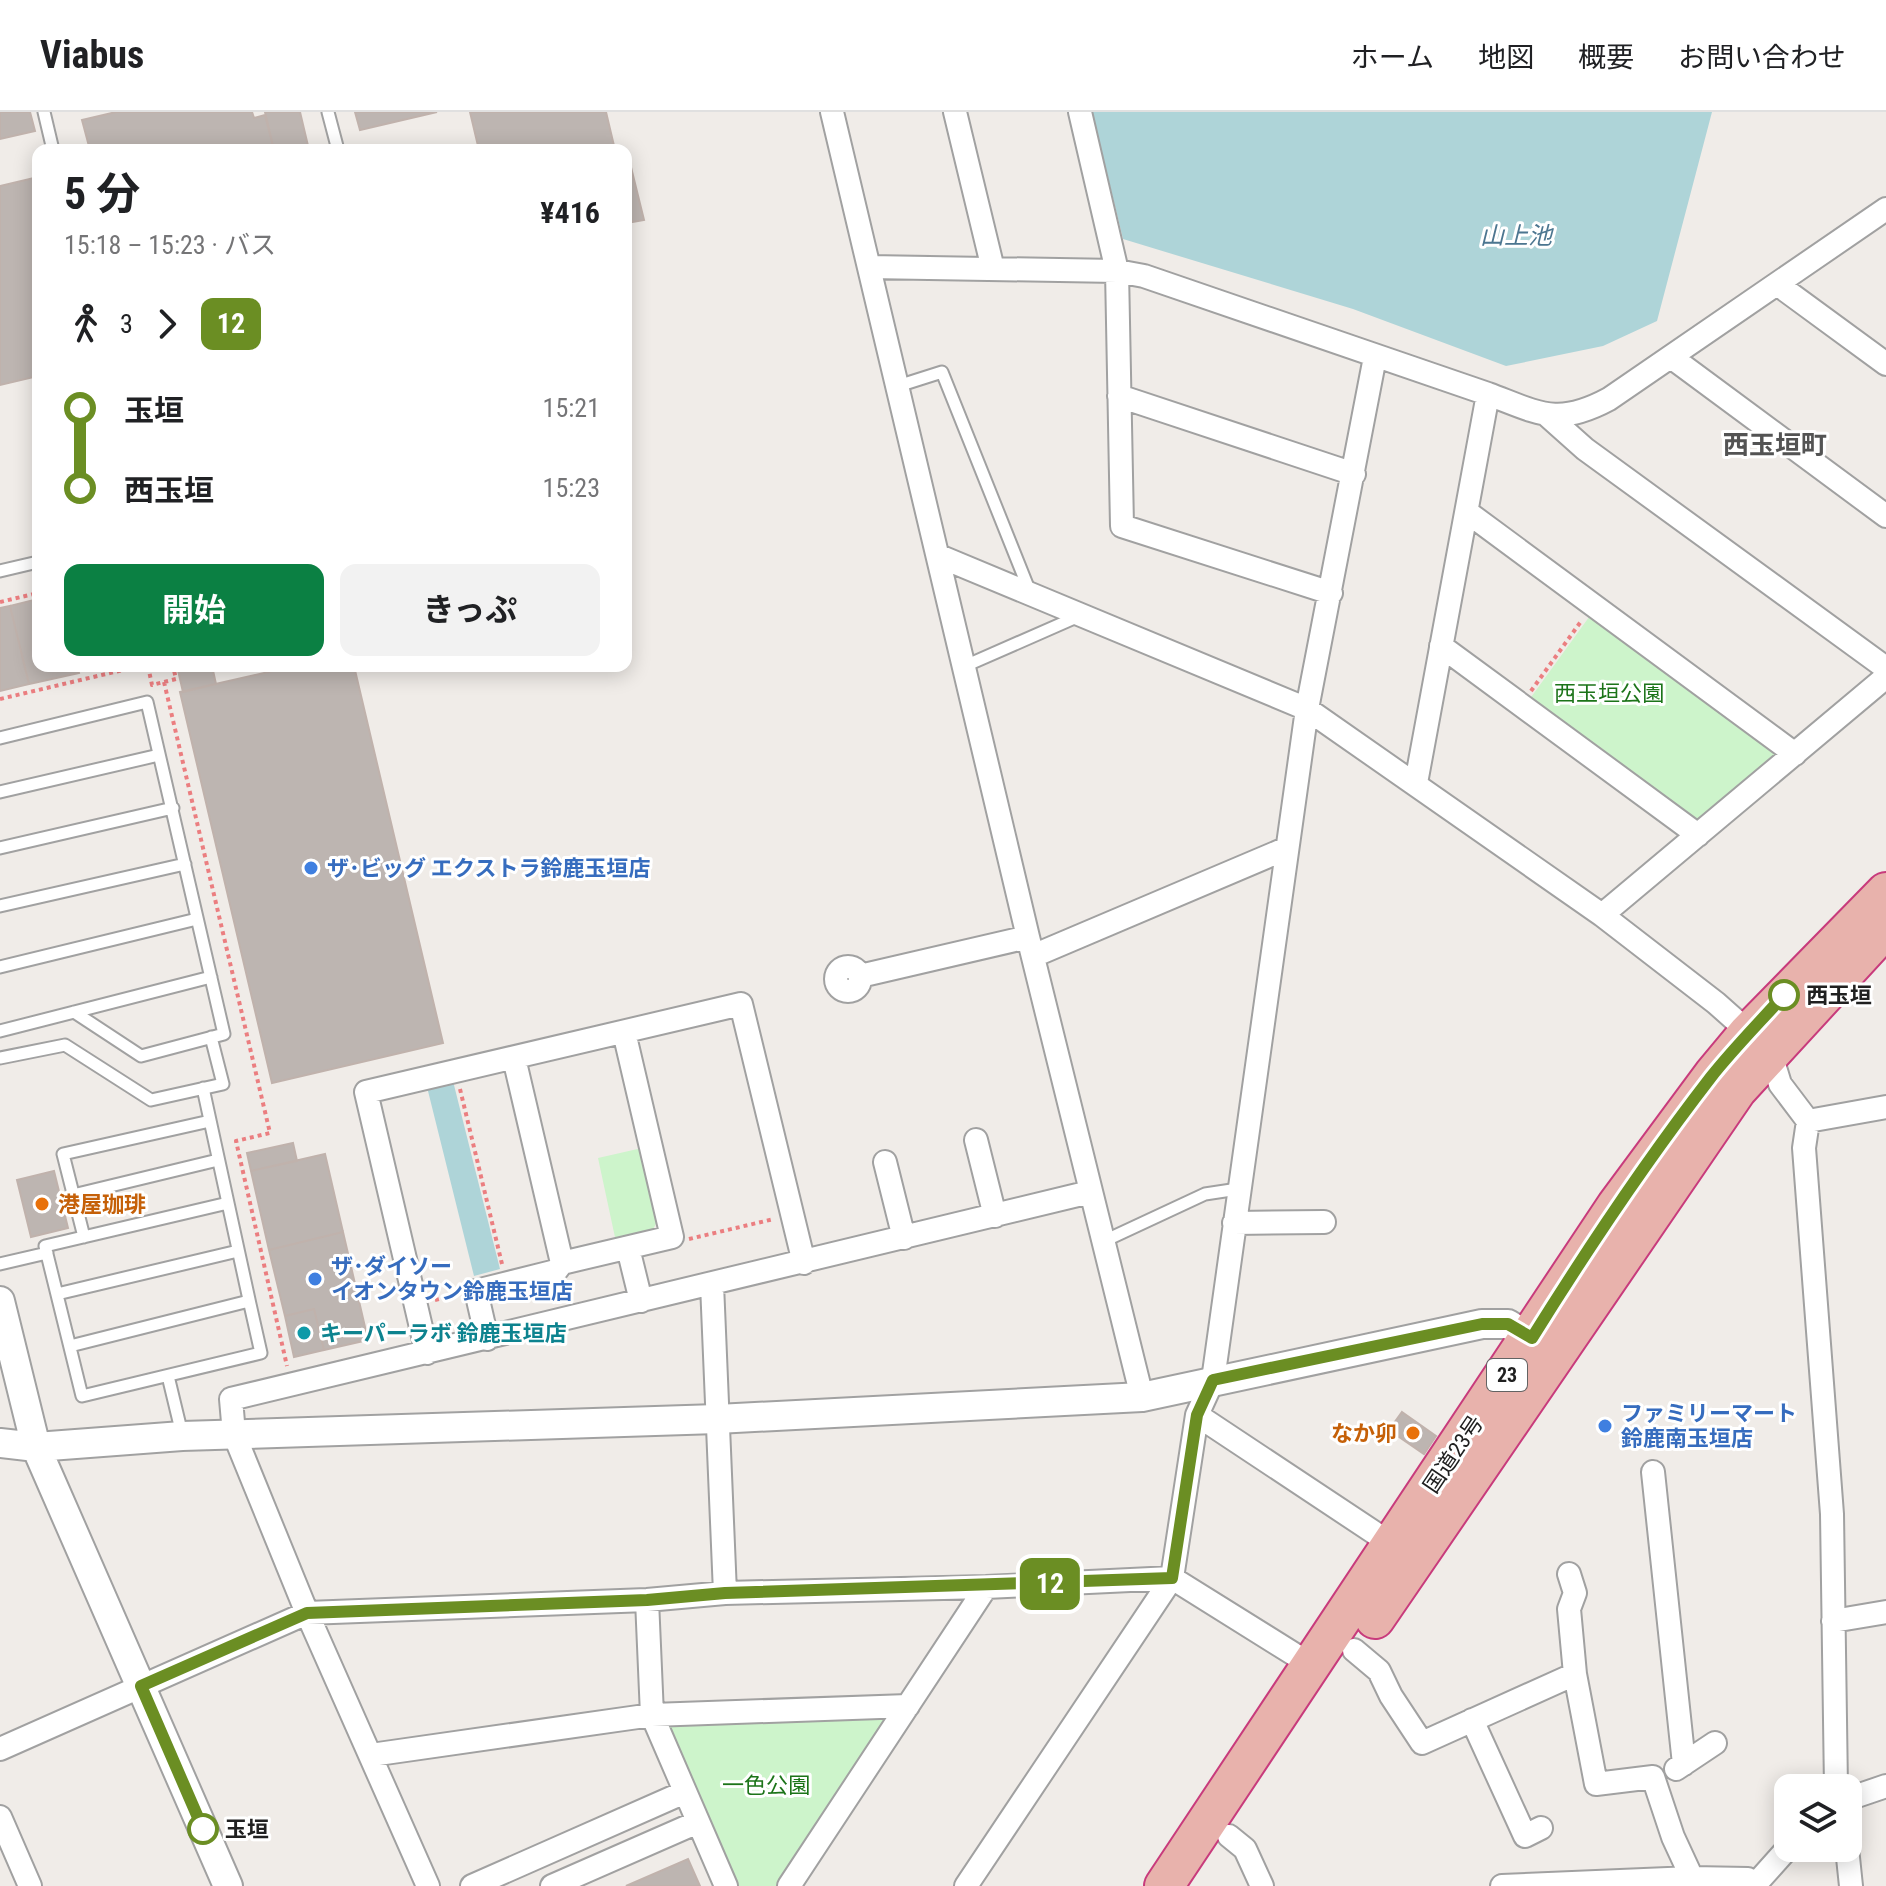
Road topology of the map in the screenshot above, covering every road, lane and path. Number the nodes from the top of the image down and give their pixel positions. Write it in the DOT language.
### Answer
graph roads {
  1 [pos="44,112"];
  2 [pos="328,112"];
  3 [pos="832,112"];
  4 [pos="955,112"];
  5 [pos="1080,112"];
  6 [pos="52,144"];
  7 [pos="336,144"];
  8 [pos="1886,210"];
  9 [pos="869,267"];
  10 [pos="993,269"];
  11 [pos="1117,271"];
  12 [pos="1777,284"];
  13 [pos="1375,357"];
  14 [pos="1671,357"];
  15 [pos="1886,364"];
  16 [pos="898,386"];
  17 [pos="1488,394"];
  18 [pos="1119,396"];
  19 [pos="1548,416"];
  20 [pos="1354,474"];
  21 [pos="1467,512"];
  22 [pos="1886,516"];
  23 [pos="939,556"];
  24 [pos="32,563"];
  25 [pos="0,571"];
  26 [pos="1331,593"];
  27 [pos="32,594"];
  28 [pos="1031,595"];
  29 [pos="0,602"];
  30 [pos="1593,605"];
  31 [pos="1079,616"];
  32 [pos="1441,646"];
  33 [pos="965,666"];
  34 [pos="1886,668"];
  35 [pos="115,672"];
  36 [pos="149,672"];
  37 [pos="174,672"];
  38 [pos="1886,677"];
  39 [pos="164,682"];
  40 [pos="0,699"];
  41 [pos="1521,704"];
  42 [pos="1307,709"];
  43 [pos="0,738"];
  44 [pos="1795,754"];
  45 [pos="159,755"];
  46 [pos="1416,783"];
  47 [pos="0,792"];
  48 [pos="173,808"];
  49 [pos="1698,835"];
  50 [pos="0,848"];
  51 [pos="1285,849"];
  52 [pos="185,864"];
  53 [pos="1886,892"];
  54 [pos="0,906"];
  55 [pos="1602,915"];
  56 [pos="197,919"];
  57 [pos="1886,928"];
  58 [pos="1030,947"];
  59 [pos="0,967"];
  60 [pos="860,976"];
  61 [pos="211,977"];
  62 [pos="74,1012"];
  63 [pos="0,1031"];
  64 [pos="624,1032"];
  65 [pos="211,1037"];
  66 [pos="1759,1042"];
  67 [pos="0,1058"];
  68 [pos="514,1058"];
  69 [pos="456,1071"];
  70 [pos="203,1088"];
  71 [pos="1886,1107"];
  72 [pos="210,1121"];
  73 [pos="1808,1121"];
  74 [pos="976,1140"];
  75 [pos="218,1160"];
  76 [pos="885,1162"];
  77 [pos="1238,1189"];
  78 [pos="1090,1192"];
  79 [pos="73,1195"];
  80 [pos="228,1203"];
  81 [pos="792,1215"];
  82 [pos="995,1216"];
  83 [pos="1324,1222"];
  84 [pos="1234,1223"];
  85 [pos="84,1237"];
  86 [pos="672,1237"];
  87 [pos="904,1238"];
  88 [pos="1102,1242"];
  89 [pos="628,1248"];
  90 [pos="238,1251"];
  91 [pos="47,1253"];
  92 [pos="562,1263"];
  93 [pos="804,1263"];
  94 [pos="0,1264"];
  95 [pos="506,1284"];
  96 [pos="712,1284"];
  97 [pos="476,1291"];
  98 [pos="57,1294"];
  99 [pos="0,1301"];
  100 [pos="249,1301"];
  101 [pos="641,1301"];
  102 [pos="416,1304"];
  103 [pos="487,1339"];
  104 [pos="70,1346"];
  105 [pos="1543,1346"];
  106 [pos="427,1353"];
  107 [pos="168,1376"];
  108 [pos="1213,1380"];
  109 [pos="291,1385"];
  110 [pos="1142,1397"];
  111 [pos="1197,1415"];
  112 [pos="717,1419"];
  113 [pos="234,1434"];
  114 [pos="182,1436"];
  115 [pos="0,1443"];
  116 [pos="36,1447"];
  117 [pos="1653,1472"];
  118 [pos="1393,1545"];
  119 [pos="1569,1574"];
  120 [pos="1172,1578"];
  121 [pos="986,1587"];
  122 [pos="725,1593"];
  123 [pos="647,1600"];
  124 [pos="1886,1612"];
  125 [pos="307,1613"];
  126 [pos="1833,1621"];
  127 [pos="1354,1650"];
  128 [pos="1313,1666"];
  129 [pos="1575,1674"];
  130 [pos="141,1686"];
  131 [pos="908,1706"];
  132 [pos="652,1715"];
  133 [pos="1472,1720"];
  134 [pos="1715,1743"];
  135 [pos="0,1749"];
  136 [pos="371,1755"];
  137 [pos="1684,1764"];
  138 [pos="1836,1774"];
  139 [pos="1655,1783"];
  140 [pos="1886,1786"];
  141 [pos="685,1792"];
  142 [pos="1862,1794"];
  143 [pos="0,1817"];
  144 [pos="698,1822"];
  145 [pos="1541,1828"];
  146 [pos="1229,1836"];
  147 [pos="1776,1862"];
  148 [pos="1848,1862"];
  149 [pos="1692,1878"];
  150 [pos="1755,1885"];
  151 [pos="30,1886"];
  152 [pos="228,1886"];
  153 [pos="428,1886"];
  154 [pos="472,1886"];
  155 [pos="552,1886"];
  156 [pos="726,1886"];
  157 [pos="789,1886"];
  158 [pos="966,1886"];
  159 [pos="1164,1886"];
  160 [pos="1196,1886"];
  161 [pos="1262,1886"];
  162 [pos="1502,1886"];
  163 [pos="1851,1886"];
  1 -- 6 [label="lane"];
  2 -- 7 [label="lane"];
  3 -- 9 [label="street"];
  4 -- 10 [label="street"];
  5 -- 11 [label="street"];
  8 -- 12 [label="street"];
  9 -- 10 [label="street"];
  9 -- 16 [label="street"];
  10 -- 11 [label="street"];
  11 -- 13 [label="street"];
  11 -- 18 [label="street"];
  12 -- 14 [label="street"];
  12 -- 15 [label="street"];
  13 -- 17 [label="street"];
  13 -- 20 [label="street"];
  14 -- 19 [label="street"];
  14 -- 22 [label="street"];
  16 -- 23 [label="street"];
  16 -- 28 [label="lane"];
  17 -- 19 [label="street"];
  17 -- 21 [label="street"];
  18 -- 20 [label="street"];
  18 -- 26 [label="street"];
  19 -- 34 [label="street"];
  20 -- 26 [label="street"];
  21 -- 30 [label="street"];
  21 -- 32 [label="street"];
  23 -- 28 [label="street"];
  23 -- 33 [label="street"];
  24 -- 25 [label="lane"];
  26 -- 42 [label="street"];
  27 -- 29 [label="path"];
  28 -- 31 [label="street"];
  30 -- 41 [label="path"];
  30 -- 44 [label="street"];
  31 -- 33 [label="lane"];
  31 -- 42 [label="street"];
  32 -- 41 [label="street"];
  32 -- 46 [label="street"];
  33 -- 58 [label="street"];
  35 -- 40 [label="path"];
  36 -- 39 [label="path"];
  37 -- 39 [label="path"];
  38 -- 44 [label="street"];
  39 -- 109 [label="path"];
  41 -- 49 [label="street"];
  42 -- 46 [label="street"];
  42 -- 51 [label="street"];
  43 -- 45 [label="lane"];
  44 -- 49 [label="street"];
  45 -- 47 [label="lane"];
  45 -- 48 [label="lane"];
  46 -- 55 [label="street"];
  48 -- 50 [label="lane"];
  48 -- 52 [label="lane"];
  49 -- 55 [label="street"];
  51 -- 58 [label="street"];
  51 -- 77 [label="street"];
  52 -- 54 [label="lane"];
  52 -- 56 [label="lane"];
  53 -- 66 [label="highway, 国道23号 / 23"];
  55 -- 66 [label="street"];
  56 -- 59 [label="lane"];
  56 -- 61 [label="lane"];
  57 -- 66 [label="highway, 国道23号 / 23"];
  58 -- 60 [label="street"];
  58 -- 78 [label="street"];
  61 -- 62 [label="lane"];
  61 -- 65 [label="lane"];
  62 -- 63 [label="lane"];
  62 -- 65 [label="lane"];
  64 -- 68 [label="street"];
  64 -- 81 [label="street"];
  64 -- 86 [label="street"];
  65 -- 70 [label="lane"];
  66 -- 73 [label="street"];
  66 -- 105 [label="highway, 国道23号 / 23"];
  67 -- 70 [label="lane"];
  68 -- 69 [label="street"];
  68 -- 92 [label="street"];
  69 -- 95 [label="path"];
  69 -- 102 [label="street"];
  70 -- 72 [label="lane"];
  71 -- 73 [label="street"];
  72 -- 75 [label="lane"];
  72 -- 79 [label="lane"];
  73 -- 126 [label="street"];
  74 -- 82 [label="street"];
  75 -- 79 [label="lane"];
  75 -- 80 [label="lane"];
  76 -- 87 [label="street"];
  77 -- 84 [label="street"];
  77 -- 88 [label="lane"];
  78 -- 82 [label="street"];
  78 -- 88 [label="street"];
  79 -- 85 [label="lane"];
  80 -- 85 [label="lane"];
  80 -- 90 [label="lane"];
  81 -- 86 [label="path"];
  81 -- 93 [label="street"];
  82 -- 87 [label="street"];
  83 -- 84 [label="street"];
  84 -- 108 [label="street"];
  85 -- 91 [label="lane"];
  86 -- 89 [label="street"];
  87 -- 93 [label="street"];
  88 -- 110 [label="street"];
  89 -- 92 [label="street"];
  89 -- 101 [label="street"];
  90 -- 98 [label="lane"];
  90 -- 100 [label="lane"];
  91 -- 94 [label="lane"];
  91 -- 98 [label="lane"];
  92 -- 95 [label="street"];
  93 -- 96 [label="street"];
  95 -- 97 [label="street"];
  96 -- 101 [label="street"];
  96 -- 112 [label="street"];
  97 -- 102 [label="path"];
  97 -- 103 [label="street"];
  98 -- 104 [label="lane"];
  99 -- 116 [label="street"];
  100 -- 104 [label="lane"];
  100 -- 107 [label="lane"];
  101 -- 103 [label="street"];
  102 -- 106 [label="street"];
  103 -- 106 [label="street"];
  104 -- 107 [label="lane"];
  105 -- 108 [label="street"];
  105 -- 118 [label="highway, 国道23号 / 23"];
  105 -- 127 [label="highway, 国道23号 / 23"];
  106 -- 109 [label="street"];
  107 -- 114 [label="lane"];
  108 -- 110 [label="street"];
  108 -- 111 [label="street"];
  109 -- 113 [label="street"];
  110 -- 112 [label="street"];
  111 -- 118 [label="street"];
  111 -- 120 [label="street"];
  112 -- 113 [label="street"];
  112 -- 122 [label="street"];
  113 -- 114 [label="street"];
  113 -- 125 [label="street"];
  114 -- 116 [label="street"];
  115 -- 116 [label="street"];
  116 -- 130 [label="street"];
  117 -- 137 [label="street"];
  118 -- 128 [label="highway, 国道23号 / 23"];
  119 -- 129 [label="street"];
  120 -- 121 [label="street"];
  120 -- 128 [label="street"];
  120 -- 158 [label="street"];
  121 -- 122 [label="street"];
  121 -- 131 [label="street"];
  122 -- 123 [label="street"];
  123 -- 125 [label="street"];
  123 -- 132 [label="street"];
  124 -- 126 [label="street"];
  125 -- 130 [label="street"];
  125 -- 136 [label="street"];
  126 -- 138 [label="street"];
  127 -- 133 [label="street"];
  127 -- 146 [label="highway, 国道23号 / 23"];
  128 -- 159 [label="highway, 国道23号 / 23"];
  129 -- 133 [label="street"];
  129 -- 139 [label="street"];
  130 -- 135 [label="street"];
  130 -- 152 [label="street"];
  131 -- 132 [label="street"];
  131 -- 157 [label="street"];
  132 -- 136 [label="street"];
  132 -- 141 [label="street"];
  133 -- 145 [label="street"];
  134 -- 137 [label="street"];
  136 -- 153 [label="street"];
  137 -- 139 [label="street"];
  139 -- 149 [label="street"];
  140 -- 142 [label="street"];
  141 -- 144 [label="street"];
  141 -- 154 [label="street"];
  143 -- 151 [label="street"];
  144 -- 155 [label="street"];
  144 -- 156 [label="street"];
  146 -- 160 [label="highway, 国道23号 / 23"];
  146 -- 161 [label="street"];
  147 -- 150 [label="street"];
  148 -- 163 [label="street"];
  149 -- 150 [label="street"];
  149 -- 162 [label="street"];
}
